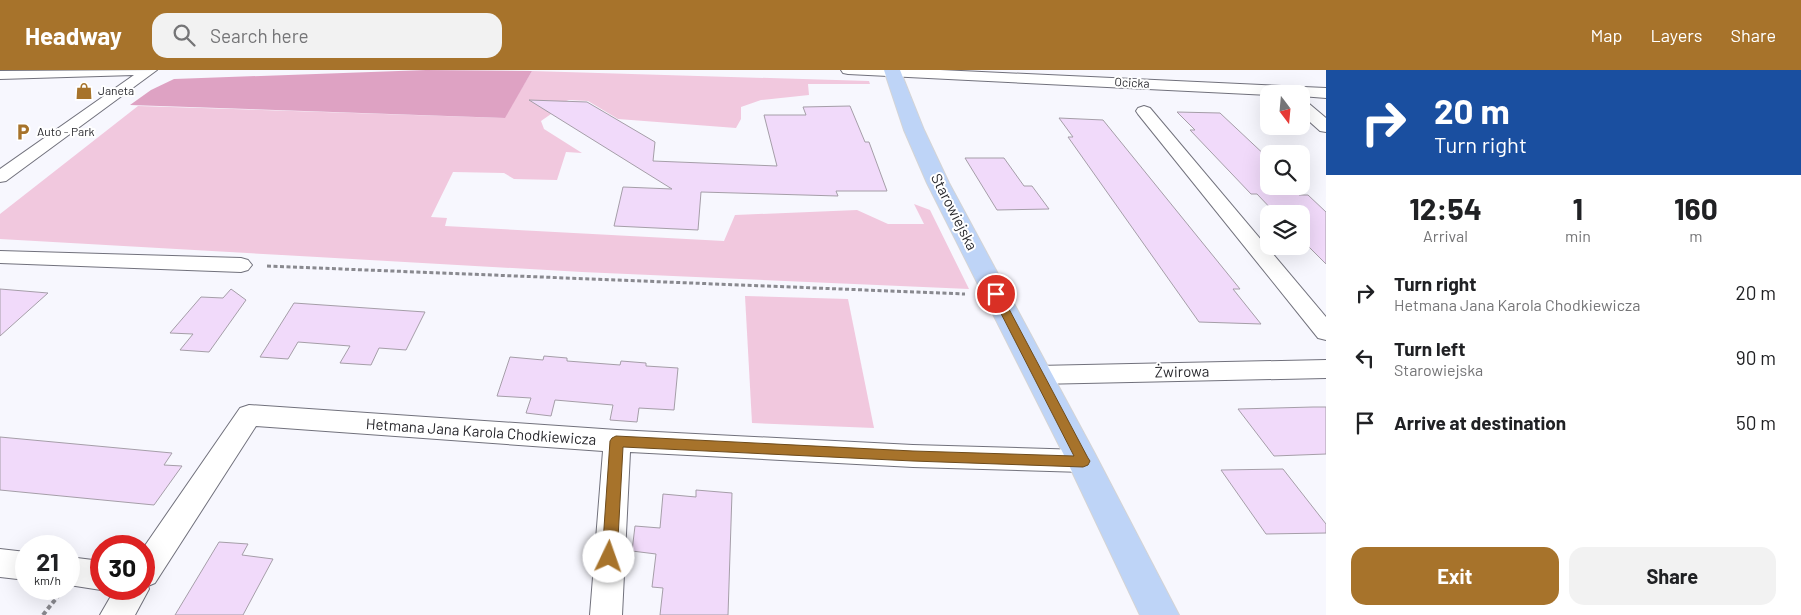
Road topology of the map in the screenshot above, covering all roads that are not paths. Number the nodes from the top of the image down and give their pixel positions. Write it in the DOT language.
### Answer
graph roads {
  1 [pos="141,70"];
  2 [pos="150,70"];
  3 [pos="848,70"];
  4 [pos="112,71"];
  5 [pos="892,71"];
  6 [pos="0,75"];
  7 [pos="1260,91"];
  8 [pos="1310,93"];
  9 [pos="1326,93"];
  10 [pos="1144,111"];
  11 [pos="1310,113"];
  12 [pos="1326,127"];
  13 [pos="0,177"];
  14 [pos="0,257"];
  15 [pos="241,265"];
  16 [pos="1326,332"];
  17 [pos="1326,369"];
  18 [pos="1038,375"];
  19 [pos="616,441"];
  20 [pos="1083,461"];
  21 [pos="155,556"];
  22 [pos="0,563"];
  23 [pos="15,565"];
  24 [pos="126,600"];
  25 [pos="116,615"];
  26 [pos="606,615"];
  27 [pos="1160,615"];
  1 -- 4 [label="street"];
  2 -- 13 [label="street"];
  3 -- 5 [label="street, Ocicka"];
  4 -- 6 [label="street"];
  5 -- 7 [label="street, Ocicka"];
  5 -- 18 [label="main road, Starowiejska"];
  8 -- 9 [label="street, Ocicka"];
  10 -- 16 [label="street"];
  11 -- 12 [label="street"];
  14 -- 15 [label="street"];
  17 -- 18 [label="street, Żwirowa"];
  18 -- 20 [label="main road, Starowiejska"];
  19 -- 20 [label="street, Hetmana Jana Karola Chodkiewicza"];
  19 -- 21 [label="street, Hetmana Jana Karola Chodkiewicza"];
  19 -- 26 [label="street"];
  20 -- 27 [label="main road, Starowiejska"];
  22 -- 23 [label="street"];
  24 -- 25 [label="street"];
}
